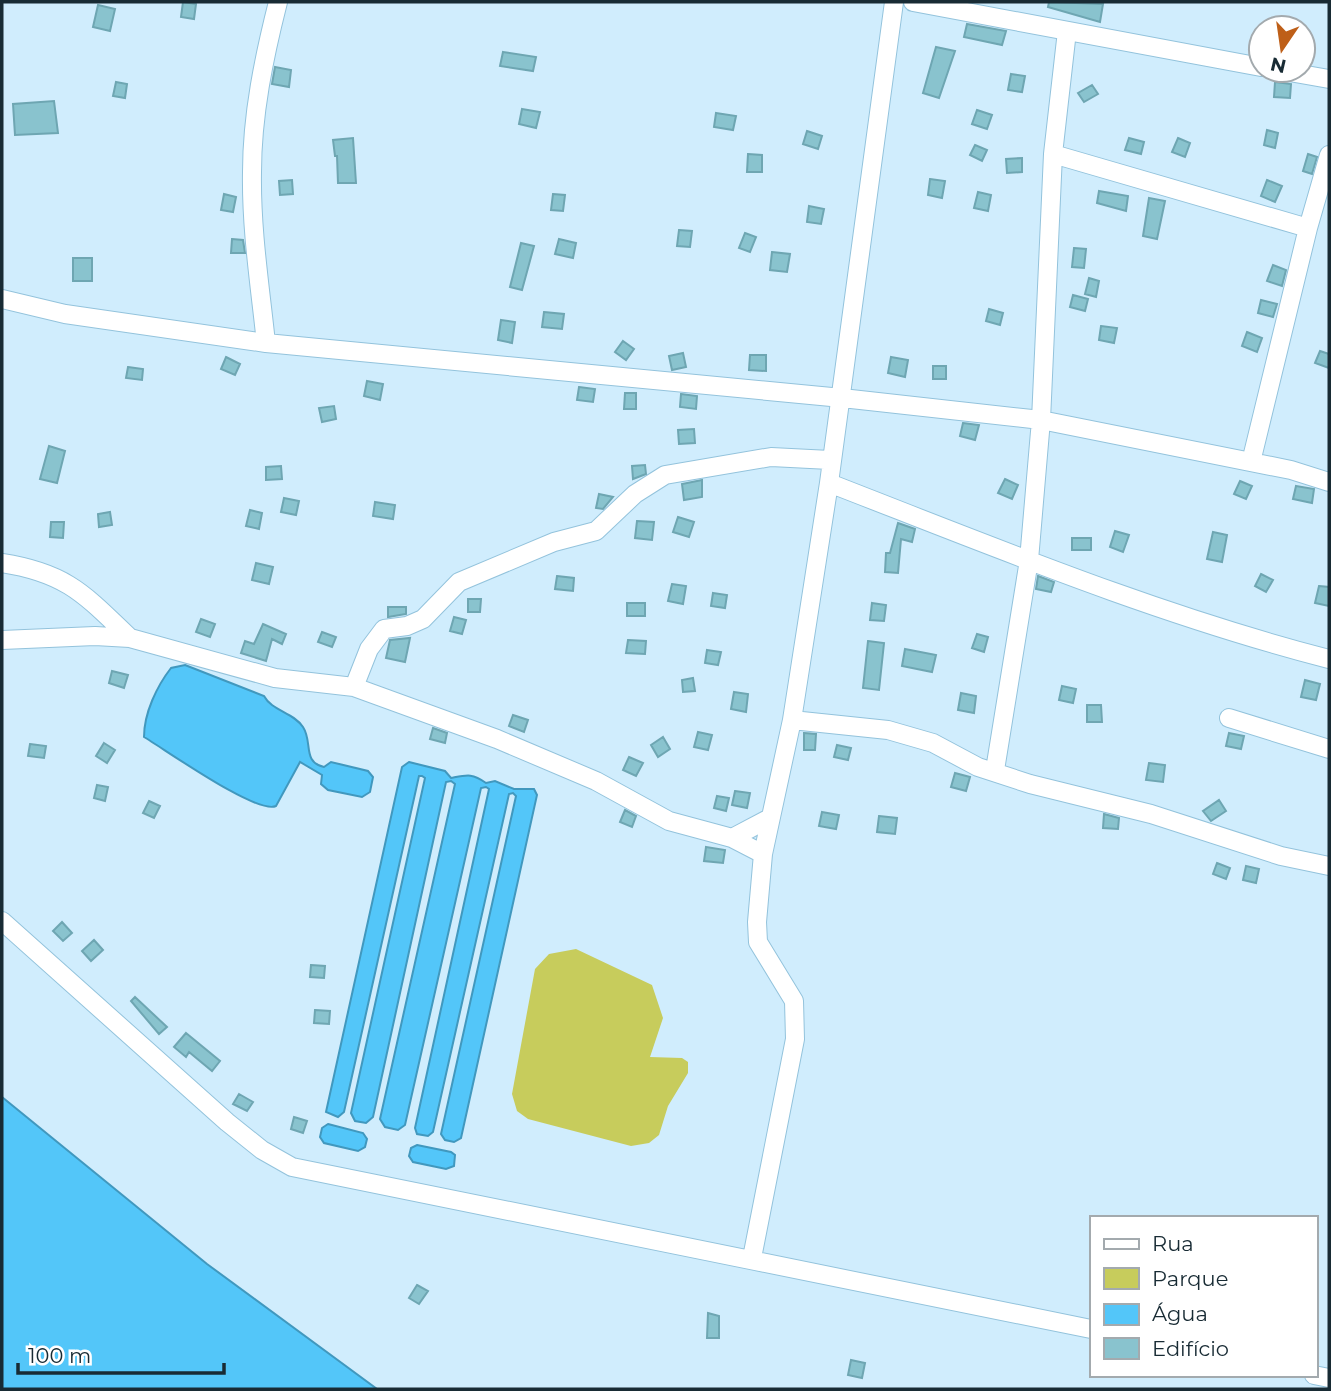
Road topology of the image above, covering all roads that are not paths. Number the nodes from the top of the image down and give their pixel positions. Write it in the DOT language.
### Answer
graph roads {
  1 [pos="278,2"];
  2 [pos="894,2"];
  3 [pos="913,2"];
  4 [pos="1067,31"];
  5 [pos="1247,64"];
  6 [pos="1053,154"];
  7 [pos="1329,155"];
  8 [pos="1308,229"];
  9 [pos="2,299"];
  10 [pos="266,343"];
  11 [pos="842,398"];
  12 [pos="1041,420"];
  13 [pos="830,460"];
  14 [pos="1251,462"];
  15 [pos="1329,482"];
  16 [pos="829,483"];
  17 [pos="1029,560"];
  18 [pos="2,563"];
  19 [pos="130,638"];
  20 [pos="2,640"];
  21 [pos="1329,659"];
  22 [pos="354,687"];
  23 [pos="1229,718"];
  24 [pos="792,720"];
  25 [pos="1329,749"];
  26 [pos="995,770"];
  27 [pos="770,818"];
  28 [pos="732,838"];
  29 [pos="763,854"];
  30 [pos="1329,866"];
  31 [pos="2,920"];
  32 [pos="752,1258"];
  33 [pos="1090,1329"];
  1 -- 10 [label="street"];
  2 -- 11 [label="street"];
  3 -- 4 [label="street"];
  4 -- 5 [label="street"];
  4 -- 6 [label="street"];
  6 -- 8 [label="street"];
  6 -- 12 [label="street"];
  7 -- 8 [label="street"];
  8 -- 14 [label="street"];
  9 -- 10 [label="street"];
  10 -- 11 [label="street"];
  11 -- 12 [label="street"];
  11 -- 13 [label="street"];
  12 -- 14 [label="street"];
  12 -- 17 [label="street"];
  13 -- 16 [label="street"];
  13 -- 22 [label="street"];
  14 -- 15 [label="street"];
  16 -- 17 [label="street"];
  16 -- 24 [label="street"];
  17 -- 21 [label="street"];
  17 -- 26 [label="street"];
  18 -- 19 [label="street"];
  19 -- 20 [label="street"];
  19 -- 22 [label="street"];
  22 -- 28 [label="street"];
  23 -- 25 [label="street"];
  24 -- 26 [label="street"];
  24 -- 27 [label="street"];
  26 -- 30 [label="street"];
  27 -- 28 [label="street"];
  27 -- 29 [label="street"];
  28 -- 29 [label="street"];
  29 -- 32 [label="street"];
  31 -- 32 [label="street"];
  32 -- 33 [label="street"];
}
